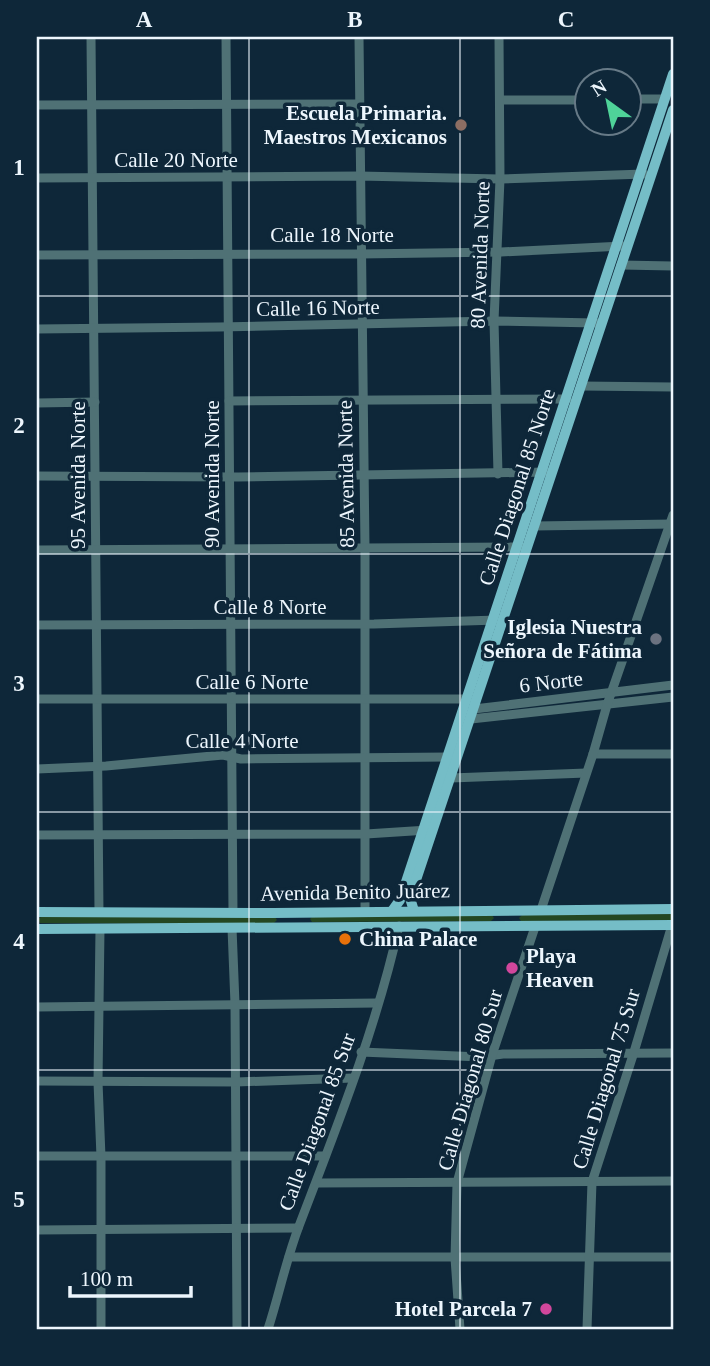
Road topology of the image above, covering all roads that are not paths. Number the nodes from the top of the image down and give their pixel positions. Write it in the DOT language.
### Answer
graph roads {
  1 [pos="92,37"];
  2 [pos="226,37"];
  3 [pos="359,37"];
  4 [pos="499,37"];
  5 [pos="673,74"];
  6 [pos="644,99"];
  7 [pos="665,99"];
  8 [pos="500,100"];
  9 [pos="574,100"];
  10 [pos="226,104"];
  11 [pos="359,104"];
  12 [pos="37,105"];
  13 [pos="92,105"];
  14 [pos="673,110"];
  15 [pos="668,142"];
  16 [pos="646,174"];
  17 [pos="359,176"];
  18 [pos="227,177"];
  19 [pos="37,178"];
  20 [pos="93,178"];
  21 [pos="500,179"];
  22 [pos="622,246"];
  23 [pos="496,252"];
  24 [pos="94,253"];
  25 [pos="228,253"];
  26 [pos="37,254"];
  27 [pos="360,254"];
  28 [pos="621,265"];
  29 [pos="673,266"];
  30 [pos="494,321"];
  31 [pos="596,323"];
  32 [pos="361,324"];
  33 [pos="227,327"];
  34 [pos="37,328"];
  35 [pos="94,328"];
  36 [pos="581,386"];
  37 [pos="673,387"];
  38 [pos="496,398"];
  39 [pos="567,399"];
  40 [pos="229,401"];
  41 [pos="363,401"];
  42 [pos="95,402"];
  43 [pos="37,403"];
  44 [pos="547,472"];
  45 [pos="498,474"];
  46 [pos="364,475"];
  47 [pos="37,476"];
  48 [pos="229,476"];
  49 [pos="96,477"];
  50 [pos="672,521"];
  51 [pos="534,526"];
  52 [pos="522,547"];
  53 [pos="365,548"];
  54 [pos="37,550"];
  55 [pos="96,550"];
  56 [pos="230,550"];
  57 [pos="498,620"];
  58 [pos="365,624"];
  59 [pos="37,625"];
  60 [pos="96,625"];
  61 [pos="230,625"];
  62 [pos="673,685"];
  63 [pos="612,693"];
  64 [pos="673,697"];
  65 [pos="37,699"];
  66 [pos="231,699"];
  67 [pos="365,699"];
  68 [pos="467,699"];
  69 [pos="97,700"];
  70 [pos="607,705"];
  71 [pos="473,714"];
  72 [pos="593,754"];
  73 [pos="673,754"];
  74 [pos="232,756"];
  75 [pos="447,757"];
  76 [pos="365,758"];
  77 [pos="98,766"];
  78 [pos="37,769"];
  79 [pos="586,773"];
  80 [pos="451,778"];
  81 [pos="428,830"];
  82 [pos="98,834"];
  83 [pos="233,834"];
  84 [pos="366,834"];
  85 [pos="37,835"];
  86 [pos="673,909"];
  87 [pos="494,910"];
  88 [pos="525,910"];
  89 [pos="541,910"];
  90 [pos="365,911"];
  91 [pos="392,911"];
  92 [pos="414,911"];
  93 [pos="99,912"];
  94 [pos="233,912"];
  95 [pos="313,912"];
  96 [pos="38,913"];
  97 [pos="273,913"];
  98 [pos="673,925"];
  99 [pos="399,926"];
  100 [pos="491,926"];
  101 [pos="310,927"];
  102 [pos="521,927"];
  103 [pos="535,927"];
  104 [pos="37,928"];
  105 [pos="232,928"];
  106 [pos="272,928"];
  107 [pos="100,929"];
  108 [pos="377,1003"];
  109 [pos="235,1004"];
  110 [pos="99,1006"];
  111 [pos="37,1007"];
  112 [pos="362,1052"];
  113 [pos="634,1052"];
  114 [pos="673,1054"];
  115 [pos="492,1055"];
  116 [pos="353,1078"];
  117 [pos="37,1081"];
  118 [pos="98,1082"];
  119 [pos="236,1082"];
  120 [pos="236,1155"];
  121 [pos="37,1156"];
  122 [pos="326,1156"];
  123 [pos="101,1157"];
  124 [pos="673,1181"];
  125 [pos="592,1182"];
  126 [pos="317,1183"];
  127 [pos="457,1183"];
  128 [pos="236,1228"];
  129 [pos="298,1228"];
  130 [pos="37,1230"];
  131 [pos="100,1230"];
  132 [pos="289,1257"];
  133 [pos="673,1257"];
  134 [pos="455,1258"];
  135 [pos="589,1259"];
  136 [pos="101,1329"];
  137 [pos="237,1329"];
  138 [pos="268,1329"];
  139 [pos="460,1329"];
  140 [pos="587,1329"];
  1 -- 13 [label="street, 95 Avenida Norte"];
  2 -- 10 [label="street, 90 Avenida Norte"];
  3 -- 11 [label="street, 85 Avenida Norte"];
  4 -- 8 [label="street, 80 Avenida Norte"];
  5 -- 7 [label="main road, Calle Diagonal 85 Norte"];
  6 -- 7 [label="street"];
  7 -- 16 [label="main road, Calle Diagonal 85 Norte"];
  8 -- 9 [label="street"];
  8 -- 21 [label="street, 80 Avenida Norte"];
  10 -- 11 [label="street"];
  10 -- 13 [label="street"];
  10 -- 18 [label="street, 90 Avenida Norte"];
  11 -- 17 [label="street, 85 Avenida Norte"];
  12 -- 13 [label="street"];
  13 -- 20 [label="street, 95 Avenida Norte"];
  14 -- 15 [label="main road, Calle Diagonal 85 Norte"];
  15 -- 16 [label="main road, Calle Diagonal 85 Norte"];
  16 -- 21 [label="street, Calle 20 Norte"];
  16 -- 22 [label="main road, Calle Diagonal 85 Norte"];
  17 -- 18 [label="street, Calle 20 Norte"];
  17 -- 21 [label="street, Calle 20 Norte"];
  17 -- 27 [label="street, 85 Avenida Norte"];
  18 -- 20 [label="street, Calle 20 Norte"];
  18 -- 25 [label="street, 90 Avenida Norte"];
  19 -- 20 [label="street, Calle 20 Norte"];
  20 -- 24 [label="street, 95 Avenida Norte"];
  21 -- 23 [label="street, 80 Avenida Norte"];
  22 -- 23 [label="street, Calle 18 Norte"];
  22 -- 28 [label="main road, Calle Diagonal 85 Norte"];
  22 -- 31 [label="main road, Calle Diagonal 85 Norte"];
  23 -- 27 [label="street, Calle 18 Norte"];
  23 -- 30 [label="street, 80 Avenida Norte"];
  24 -- 25 [label="street, Calle 18 Norte"];
  24 -- 26 [label="street, Calle 18 Norte"];
  24 -- 35 [label="street, 95 Avenida Norte"];
  25 -- 27 [label="street, Calle 18 Norte"];
  25 -- 33 [label="street, 90 Avenida Norte"];
  27 -- 32 [label="street, 85 Avenida Norte"];
  28 -- 29 [label="street"];
  28 -- 31 [label="main road, Calle Diagonal 85 Norte"];
  30 -- 31 [label="street, Calle 16 Norte"];
  30 -- 32 [label="street, Calle 16 Norte"];
  30 -- 38 [label="street, 80 Avenida Norte"];
  31 -- 36 [label="main road, Calle Diagonal 85 Norte"];
  31 -- 39 [label="main road, Calle Diagonal 85 Norte"];
  32 -- 33 [label="street, Calle 16 Norte"];
  32 -- 41 [label="street, 85 Avenida Norte"];
  33 -- 35 [label="street, Calle 16 Norte"];
  33 -- 40 [label="street, 90 Avenida Norte"];
  34 -- 35 [label="street, Calle 16 Norte"];
  35 -- 42 [label="street, 95 Avenida Norte"];
  36 -- 37 [label="street"];
  36 -- 44 [label="main road, Calle Diagonal 85 Norte"];
  38 -- 39 [label="street"];
  38 -- 41 [label="street"];
  38 -- 45 [label="street, 80 Avenida Norte"];
  39 -- 44 [label="main road, Calle Diagonal 85 Norte"];
  40 -- 41 [label="street"];
  40 -- 48 [label="street, 90 Avenida Norte"];
  41 -- 46 [label="street, 85 Avenida Norte"];
  42 -- 43 [label="street"];
  42 -- 49 [label="street, 95 Avenida Norte"];
  44 -- 45 [label="street"];
  44 -- 51 [label="main road, Calle Diagonal 85 Norte"];
  44 -- 52 [label="main road, Calle Diagonal 85 Norte"];
  45 -- 46 [label="street"];
  46 -- 48 [label="street"];
  46 -- 53 [label="street, 85 Avenida Norte"];
  47 -- 49 [label="street"];
  48 -- 49 [label="street"];
  48 -- 56 [label="street, 90 Avenida Norte"];
  49 -- 55 [label="street, 95 Avenida Norte"];
  50 -- 51 [label="street"];
  50 -- 63 [label="street"];
  51 -- 52 [label="main road, Calle Diagonal 85 Norte"];
  52 -- 53 [label="street"];
  52 -- 57 [label="main road, Calle Diagonal 85 Norte"];
  53 -- 56 [label="street"];
  53 -- 58 [label="street, 85 Avenida Norte"];
  54 -- 55 [label="street"];
  55 -- 56 [label="street"];
  55 -- 60 [label="street, 95 Avenida Norte"];
  56 -- 61 [label="street, 90 Avenida Norte"];
  57 -- 58 [label="street, Calle 8 Norte"];
  57 -- 68 [label="main road, Calle Diagonal 85 Norte"];
  57 -- 71 [label="main road, Calle Diagonal 85 Norte"];
  58 -- 61 [label="street, Calle 8 Norte"];
  58 -- 67 [label="street, 85 Avenida Norte"];
  59 -- 60 [label="street, Calle 8 Norte"];
  60 -- 61 [label="street, Calle 8 Norte"];
  60 -- 69 [label="street, 95 Avenida Norte"];
  61 -- 66 [label="street, 90 Avenida Norte"];
  62 -- 63 [label="street, 6 Norte"];
  63 -- 70 [label="street"];
  63 -- 71 [label="street, 6 Norte"];
  64 -- 70 [label="street"];
  65 -- 69 [label="street, Calle 6 Norte"];
  66 -- 67 [label="street, Calle 6 Norte"];
  66 -- 69 [label="street, Calle 6 Norte"];
  66 -- 74 [label="street, 90 Avenida Norte"];
  67 -- 68 [label="street, Calle 6 Norte"];
  67 -- 76 [label="street, 85 Avenida Norte"];
  68 -- 75 [label="main road, Calle Diagonal 85 Norte"];
  69 -- 77 [label="street, 95 Avenida Norte"];
  70 -- 71 [label="street"];
  70 -- 72 [label="street"];
  71 -- 80 [label="main road, Calle Diagonal 85 Norte"];
  72 -- 73 [label="street"];
  72 -- 79 [label="street"];
  74 -- 76 [label="street, Calle 4 Norte"];
  74 -- 77 [label="street, Calle 4 Norte"];
  74 -- 83 [label="street, 90 Avenida Norte"];
  75 -- 76 [label="street, Calle 4 Norte"];
  75 -- 81 [label="main road, Calle Diagonal 85 Norte"];
  76 -- 84 [label="street, 85 Avenida Norte"];
  77 -- 78 [label="street, Calle 4 Norte"];
  77 -- 82 [label="street, 95 Avenida Norte"];
  79 -- 80 [label="street"];
  79 -- 89 [label="street"];
  80 -- 81 [label="main road, Calle Diagonal 85 Norte"];
  81 -- 84 [label="street"];
  81 -- 91 [label="main road, Calle Diagonal 85 Norte"];
  81 -- 92 [label="main road, Calle Diagonal 85 Norte"];
  82 -- 83 [label="street"];
  82 -- 85 [label="street"];
  82 -- 93 [label="street, 95 Avenida Norte"];
  83 -- 84 [label="street"];
  83 -- 94 [label="street, 90 Avenida Norte"];
  84 -- 90 [label="street, 85 Avenida Norte"];
  86 -- 89 [label="main road, Avenida Benito Juárez"];
  87 -- 88 [label="main road, Avenida Benito Juárez"];
  87 -- 92 [label="main road, Avenida Benito Juárez"];
  87 -- 100 [label="main road"];
  88 -- 89 [label="main road, Avenida Benito Juárez"];
  88 -- 102 [label="main road"];
  90 -- 91 [label="main road, Avenida Benito Juárez"];
  90 -- 95 [label="main road, Avenida Benito Juárez"];
  91 -- 92 [label="main road, Avenida Benito Juárez"];
  93 -- 94 [label="main road, Avenida Benito Juárez"];
  93 -- 96 [label="main road, Avenida Benito Juárez"];
  94 -- 97 [label="main road, Avenida Benito Juárez"];
  95 -- 97 [label="main road, Avenida Benito Juárez"];
  95 -- 101 [label="main road"];
  97 -- 106 [label="main road"];
  98 -- 103 [label="main road, Avenida Benito Juárez"];
  98 -- 113 [label="street, Calle Diagonal 75 Sur"];
  99 -- 100 [label="main road, Avenida Benito Juárez"];
  99 -- 101 [label="main road, Avenida Benito Juárez"];
  99 -- 108 [label="street, Calle Diagonal 85 Sur"];
  100 -- 102 [label="main road, Avenida Benito Juárez"];
  101 -- 106 [label="main road, Avenida Benito Juárez"];
  102 -- 103 [label="main road, Avenida Benito Juárez"];
  103 -- 115 [label="street, Calle Diagonal 80 Sur"];
  104 -- 107 [label="main road, Avenida Benito Juárez"];
  105 -- 106 [label="main road, Avenida Benito Juárez"];
  105 -- 107 [label="main road, Avenida Benito Juárez"];
  105 -- 109 [label="street"];
  107 -- 110 [label="street"];
  108 -- 109 [label="street"];
  108 -- 112 [label="street, Calle Diagonal 85 Sur"];
  109 -- 110 [label="street"];
  109 -- 119 [label="street"];
  110 -- 111 [label="street"];
  110 -- 118 [label="street"];
  112 -- 115 [label="street"];
  112 -- 116 [label="street, Calle Diagonal 85 Sur"];
  113 -- 114 [label="street"];
  113 -- 115 [label="street"];
  113 -- 125 [label="street, Calle Diagonal 75 Sur"];
  115 -- 127 [label="street, Calle Diagonal 80 Sur"];
  116 -- 119 [label="street"];
  116 -- 122 [label="street, Calle Diagonal 85 Sur"];
  117 -- 118 [label="street"];
  118 -- 119 [label="street"];
  118 -- 123 [label="street"];
  119 -- 120 [label="street"];
  120 -- 122 [label="street"];
  120 -- 123 [label="street"];
  120 -- 128 [label="street"];
  121 -- 123 [label="street"];
  122 -- 126 [label="street, Calle Diagonal 85 Sur"];
  123 -- 131 [label="street"];
  124 -- 125 [label="street"];
  125 -- 127 [label="street"];
  125 -- 135 [label="street, Calle Diagonal 75 Sur"];
  126 -- 127 [label="street"];
  126 -- 129 [label="street, Calle Diagonal 85 Sur"];
  127 -- 134 [label="street, Calle Diagonal 80 Sur"];
  128 -- 129 [label="street"];
  128 -- 131 [label="street"];
  128 -- 137 [label="street"];
  129 -- 132 [label="street, Calle Diagonal 85 Sur"];
  130 -- 131 [label="street"];
  131 -- 136 [label="street"];
  132 -- 134 [label="street"];
  132 -- 138 [label="street, Calle Diagonal 85 Sur"];
  133 -- 135 [label="street"];
  134 -- 135 [label="street"];
  134 -- 139 [label="street, Calle Diagonal 80 Sur"];
  135 -- 140 [label="street, Calle Diagonal 75 Sur"];
}
